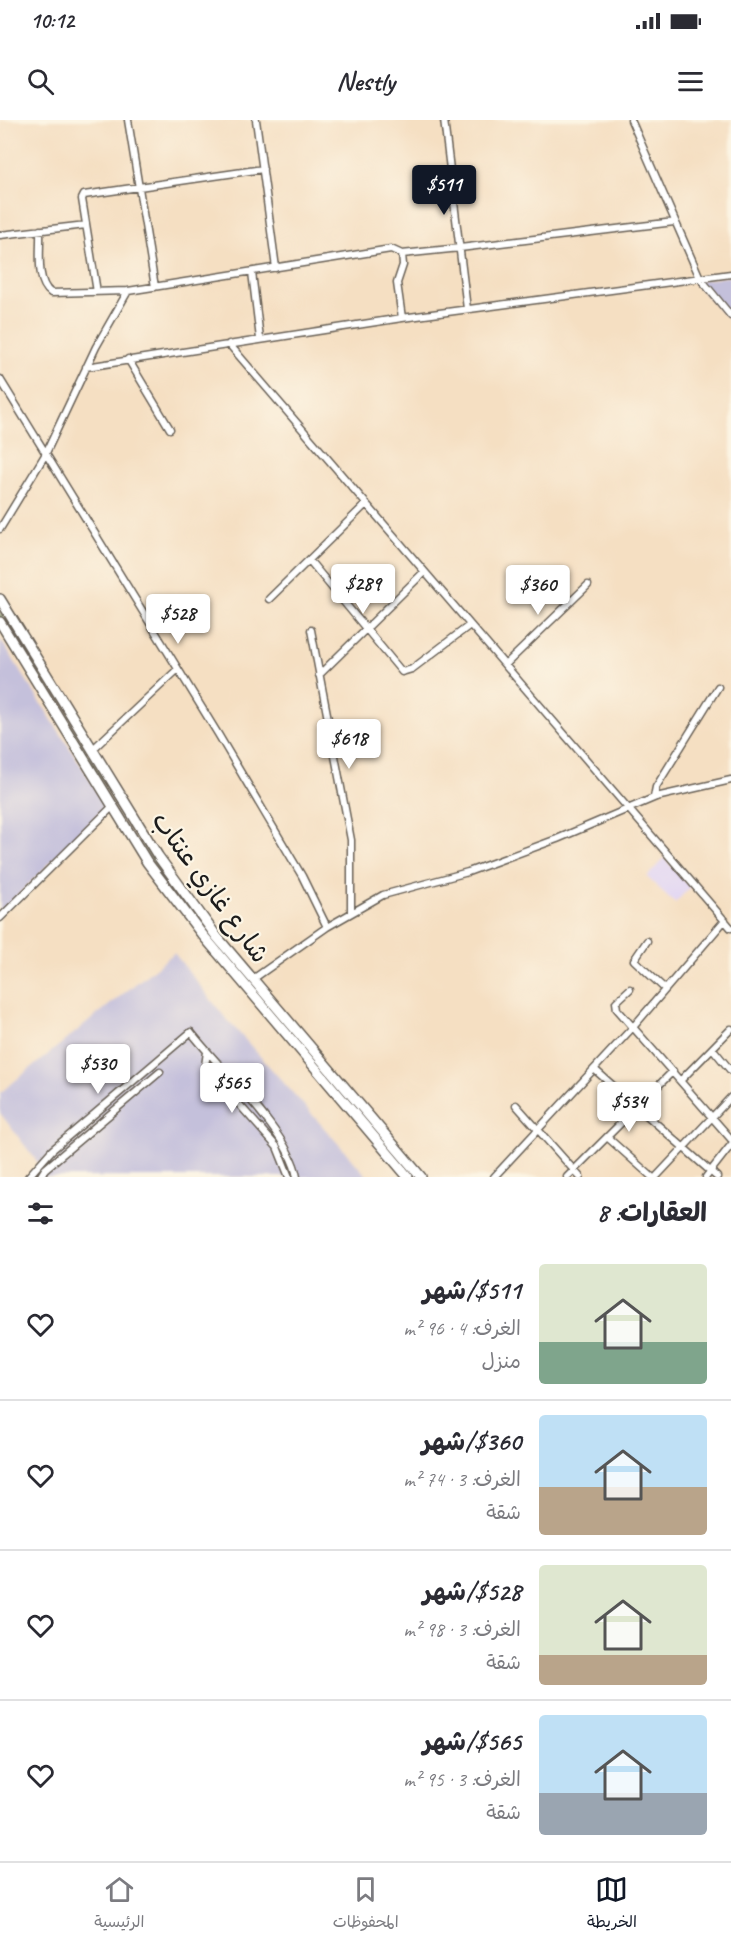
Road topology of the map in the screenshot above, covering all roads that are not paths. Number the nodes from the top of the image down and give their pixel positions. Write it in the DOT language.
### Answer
graph roads {
  1 [pos="128,120"];
  2 [pos="256,120"];
  3 [pos="444,120"];
  4 [pos="632,120"];
  5 [pos="263,169"];
  6 [pos="139,185"];
  7 [pos="675,222"];
  8 [pos="86,225"];
  9 [pos="40,230"];
  10 [pos="0,235"];
  11 [pos="460,248"];
  12 [pos="402,254"];
  13 [pos="276,268"];
  14 [pos="252,272"];
  15 [pos="731,274"];
  16 [pos="700,278"];
  17 [pos="155,287"];
  18 [pos="128,291"];
  19 [pos="96,292"];
  20 [pos="467,309"];
  21 [pos="731,316"];
  22 [pos="402,318"];
  23 [pos="260,339"];
  24 [pos="229,344"];
  25 [pos="128,359"];
  26 [pos="86,367"];
  27 [pos="0,380"];
  28 [pos="170,429"];
  29 [pos="45,454"];
  30 [pos="366,504"];
  31 [pos="0,529"];
  32 [pos="309,560"];
  33 [pos="424,572"];
  34 [pos="588,585"];
  35 [pos="0,599"];
  36 [pos="269,599"];
  37 [pos="0,622"];
  38 [pos="470,625"];
  39 [pos="311,630"];
  40 [pos="365,630"];
  41 [pos="505,665"];
  42 [pos="178,669"];
  43 [pos="319,675"];
  44 [pos="718,687"];
  45 [pos="92,750"];
  46 [pos="731,780"];
  47 [pos="654,797"];
  48 [pos="112,806"];
  49 [pos="630,808"];
  50 [pos="351,913"];
  51 [pos="0,918"];
  52 [pos="725,920"];
  53 [pos="327,927"];
  54 [pos="731,928"];
  55 [pos="647,941"];
  56 [pos="252,980"];
  57 [pos="630,989"];
  58 [pos="665,989"];
  59 [pos="634,1026"];
  60 [pos="731,1029"];
  61 [pos="713,1049"];
  62 [pos="207,1052"];
  63 [pos="594,1069"];
  64 [pos="673,1071"];
  65 [pos="731,1071"];
  66 [pos="160,1072"];
  67 [pos="681,1080"];
  68 [pos="731,1097"];
  69 [pos="516,1105"];
  70 [pos="637,1107"];
  71 [pos="711,1117"];
  72 [pos="365,1119"];
  73 [pos="537,1131"];
  74 [pos="607,1137"];
  75 [pos="731,1138"];
  76 [pos="731,1145"];
  77 [pos="684,1148"];
  78 [pos="573,1170"];
  79 [pos="711,1172"];
  80 [pos="28,1177"];
  81 [pos="40,1177"];
  82 [pos="289,1177"];
  83 [pos="297,1177"];
  84 [pos="408,1177"];
  85 [pos="421,1177"];
  86 [pos="494,1177"];
  87 [pos="567,1177"];
  88 [pos="580,1177"];
  89 [pos="654,1177"];
  90 [pos="706,1177"];
  91 [pos="717,1177"];
  1 -- 6 [label="street"];
  2 -- 5 [label="street"];
  3 -- 11 [label="street"];
  4 -- 7 [label="street"];
  5 -- 6 [label="street"];
  5 -- 13 [label="street"];
  6 -- 8 [label="street"];
  6 -- 17 [label="street"];
  7 -- 11 [label="street"];
  7 -- 16 [label="street"];
  8 -- 9 [label="street"];
  8 -- 19 [label="street"];
  9 -- 10 [label="street"];
  9 -- 19 [label="street"];
  11 -- 12 [label="street"];
  11 -- 20 [label="street"];
  12 -- 13 [label="street"];
  12 -- 22 [label="street"];
  13 -- 14 [label="street"];
  14 -- 17 [label="street"];
  14 -- 23 [label="street"];
  15 -- 16 [label="street"];
  16 -- 20 [label="street"];
  16 -- 21 [label="street"];
  17 -- 18 [label="street"];
  18 -- 19 [label="street"];
  18 -- 26 [label="street"];
  20 -- 22 [label="street"];
  22 -- 23 [label="street"];
  23 -- 24 [label="street"];
  24 -- 25 [label="street"];
  24 -- 30 [label="street"];
  25 -- 26 [label="street"];
  25 -- 28 [label="street"];
  26 -- 29 [label="street"];
  27 -- 29 [label="street"];
  29 -- 31 [label="street"];
  29 -- 42 [label="street"];
  30 -- 32 [label="street"];
  30 -- 33 [label="street"];
  32 -- 36 [label="street"];
  32 -- 40 [label="street"];
  33 -- 38 [label="street"];
  33 -- 40 [label="street"];
  34 -- 41 [label="street"];
  35 -- 45 [label="highway, شارع غازي عنتاب"];
  37 -- 48 [label="highway"];
  38 -- 40 [label="street"];
  38 -- 41 [label="street"];
  39 -- 43 [label="street"];
  40 -- 43 [label="street"];
  41 -- 49 [label="street"];
  42 -- 45 [label="street"];
  42 -- 53 [label="street"];
  43 -- 50 [label="street"];
  44 -- 47 [label="street"];
  45 -- 56 [label="highway, شارع غازي عنتاب"];
  46 -- 47 [label="street"];
  47 -- 49 [label="street"];
  48 -- 51 [label="street"];
  48 -- 72 [label="highway"];
  49 -- 50 [label="street"];
  49 -- 52 [label="street"];
  50 -- 53 [label="street"];
  52 -- 54 [label="street"];
  52 -- 58 [label="street"];
  53 -- 56 [label="street"];
  55 -- 58 [label="street"];
  56 -- 72 [label="highway, شارع غازي عنتاب"];
  57 -- 59 [label="street"];
  58 -- 59 [label="street"];
  59 -- 63 [label="street"];
  59 -- 64 [label="street"];
  60 -- 61 [label="street"];
  61 -- 65 [label="street"];
  61 -- 67 [label="street"];
  62 -- 80 [label="street"];
  62 -- 82 [label="street"];
  62 -- 83 [label="street"];
  63 -- 70 [label="street"];
  63 -- 73 [label="street"];
  64 -- 67 [label="street"];
  64 -- 70 [label="street"];
  66 -- 81 [label="street"];
  67 -- 71 [label="street"];
  68 -- 71 [label="street"];
  69 -- 73 [label="street"];
  70 -- 74 [label="street"];
  70 -- 77 [label="street"];
  71 -- 75 [label="street"];
  71 -- 77 [label="street"];
  72 -- 84 [label="highway"];
  72 -- 85 [label="highway, شارع غازي عنتاب"];
  73 -- 78 [label="street"];
  73 -- 86 [label="street"];
  74 -- 78 [label="street"];
  74 -- 89 [label="street"];
  76 -- 79 [label="street"];
  77 -- 79 [label="street"];
  77 -- 89 [label="street"];
  78 -- 87 [label="street"];
  78 -- 88 [label="street"];
  79 -- 90 [label="street"];
  79 -- 91 [label="street"];
}
